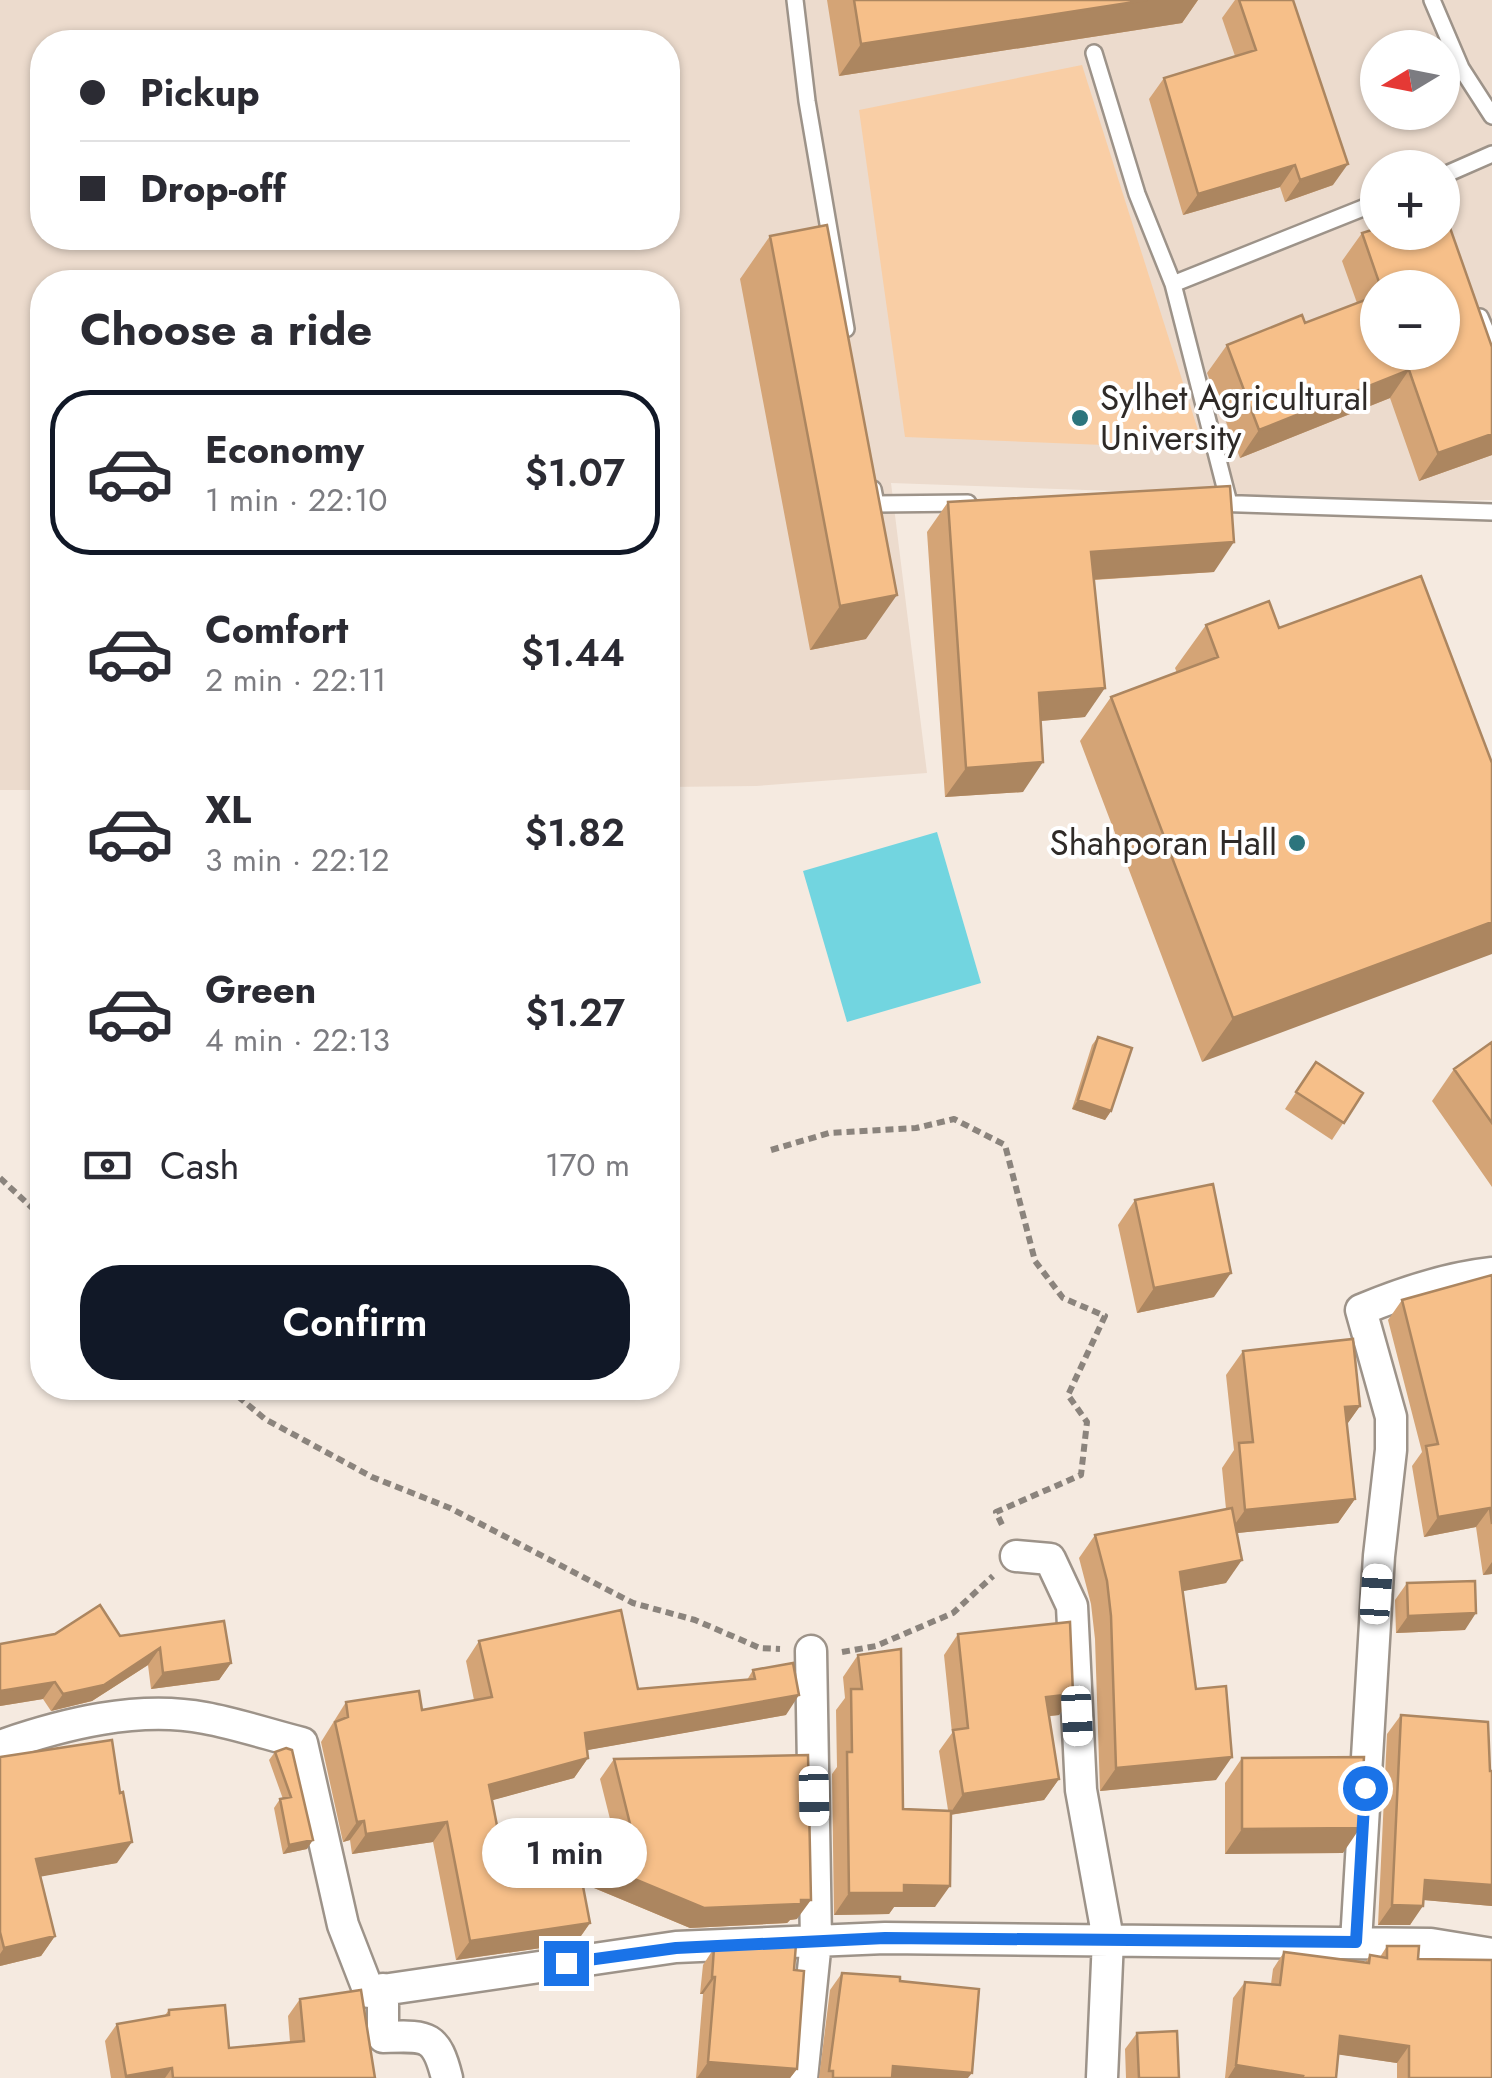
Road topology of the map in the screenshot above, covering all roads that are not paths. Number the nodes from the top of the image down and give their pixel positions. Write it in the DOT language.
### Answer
graph roads {
  1 [pos="794,0"];
  2 [pos="1432,0"];
  3 [pos="1094,53"];
  4 [pos="1492,116"];
  5 [pos="1492,154"];
  6 [pos="1460,168"];
  7 [pos="1360,209"];
  8 [pos="1173,284"];
  9 [pos="1471,293"];
  10 [pos="1492,345"];
  11 [pos="850,350"];
  12 [pos="870,466"];
  13 [pos="992,502"];
  14 [pos="1194,503"];
  15 [pos="1229,504"];
  16 [pos="1492,512"];
  17 [pos="1492,1274"];
  18 [pos="1016,1556"];
  19 [pos="811,1651"];
  20 [pos="0,1746"];
  21 [pos="1108,1939"];
  22 [pos="816,1941"];
  23 [pos="1356,1942"];
  24 [pos="1492,1954"];
  25 [pos="383,1989"];
  26 [pos="447,2078"];
  27 [pos="802,2078"];
  28 [pos="1102,2078"];
  1 -- 11 [label="lane"];
  2 -- 4 [label="lane"];
  3 -- 8 [label="lane"];
  5 -- 6 [label="lane"];
  7 -- 8 [label="lane"];
  8 -- 15 [label="lane"];
  9 -- 10 [label="lane"];
  12 -- 13 [label="lane"];
  14 -- 15 [label="lane"];
  15 -- 16 [label="lane"];
  17 -- 23 [label="street"];
  18 -- 21 [label="street"];
  19 -- 22 [label="street"];
  20 -- 25 [label="street"];
  21 -- 22 [label="street"];
  21 -- 23 [label="street"];
  21 -- 28 [label="street"];
  22 -- 25 [label="street"];
  22 -- 27 [label="street"];
  23 -- 24 [label="street"];
  25 -- 26 [label="street"];
}
